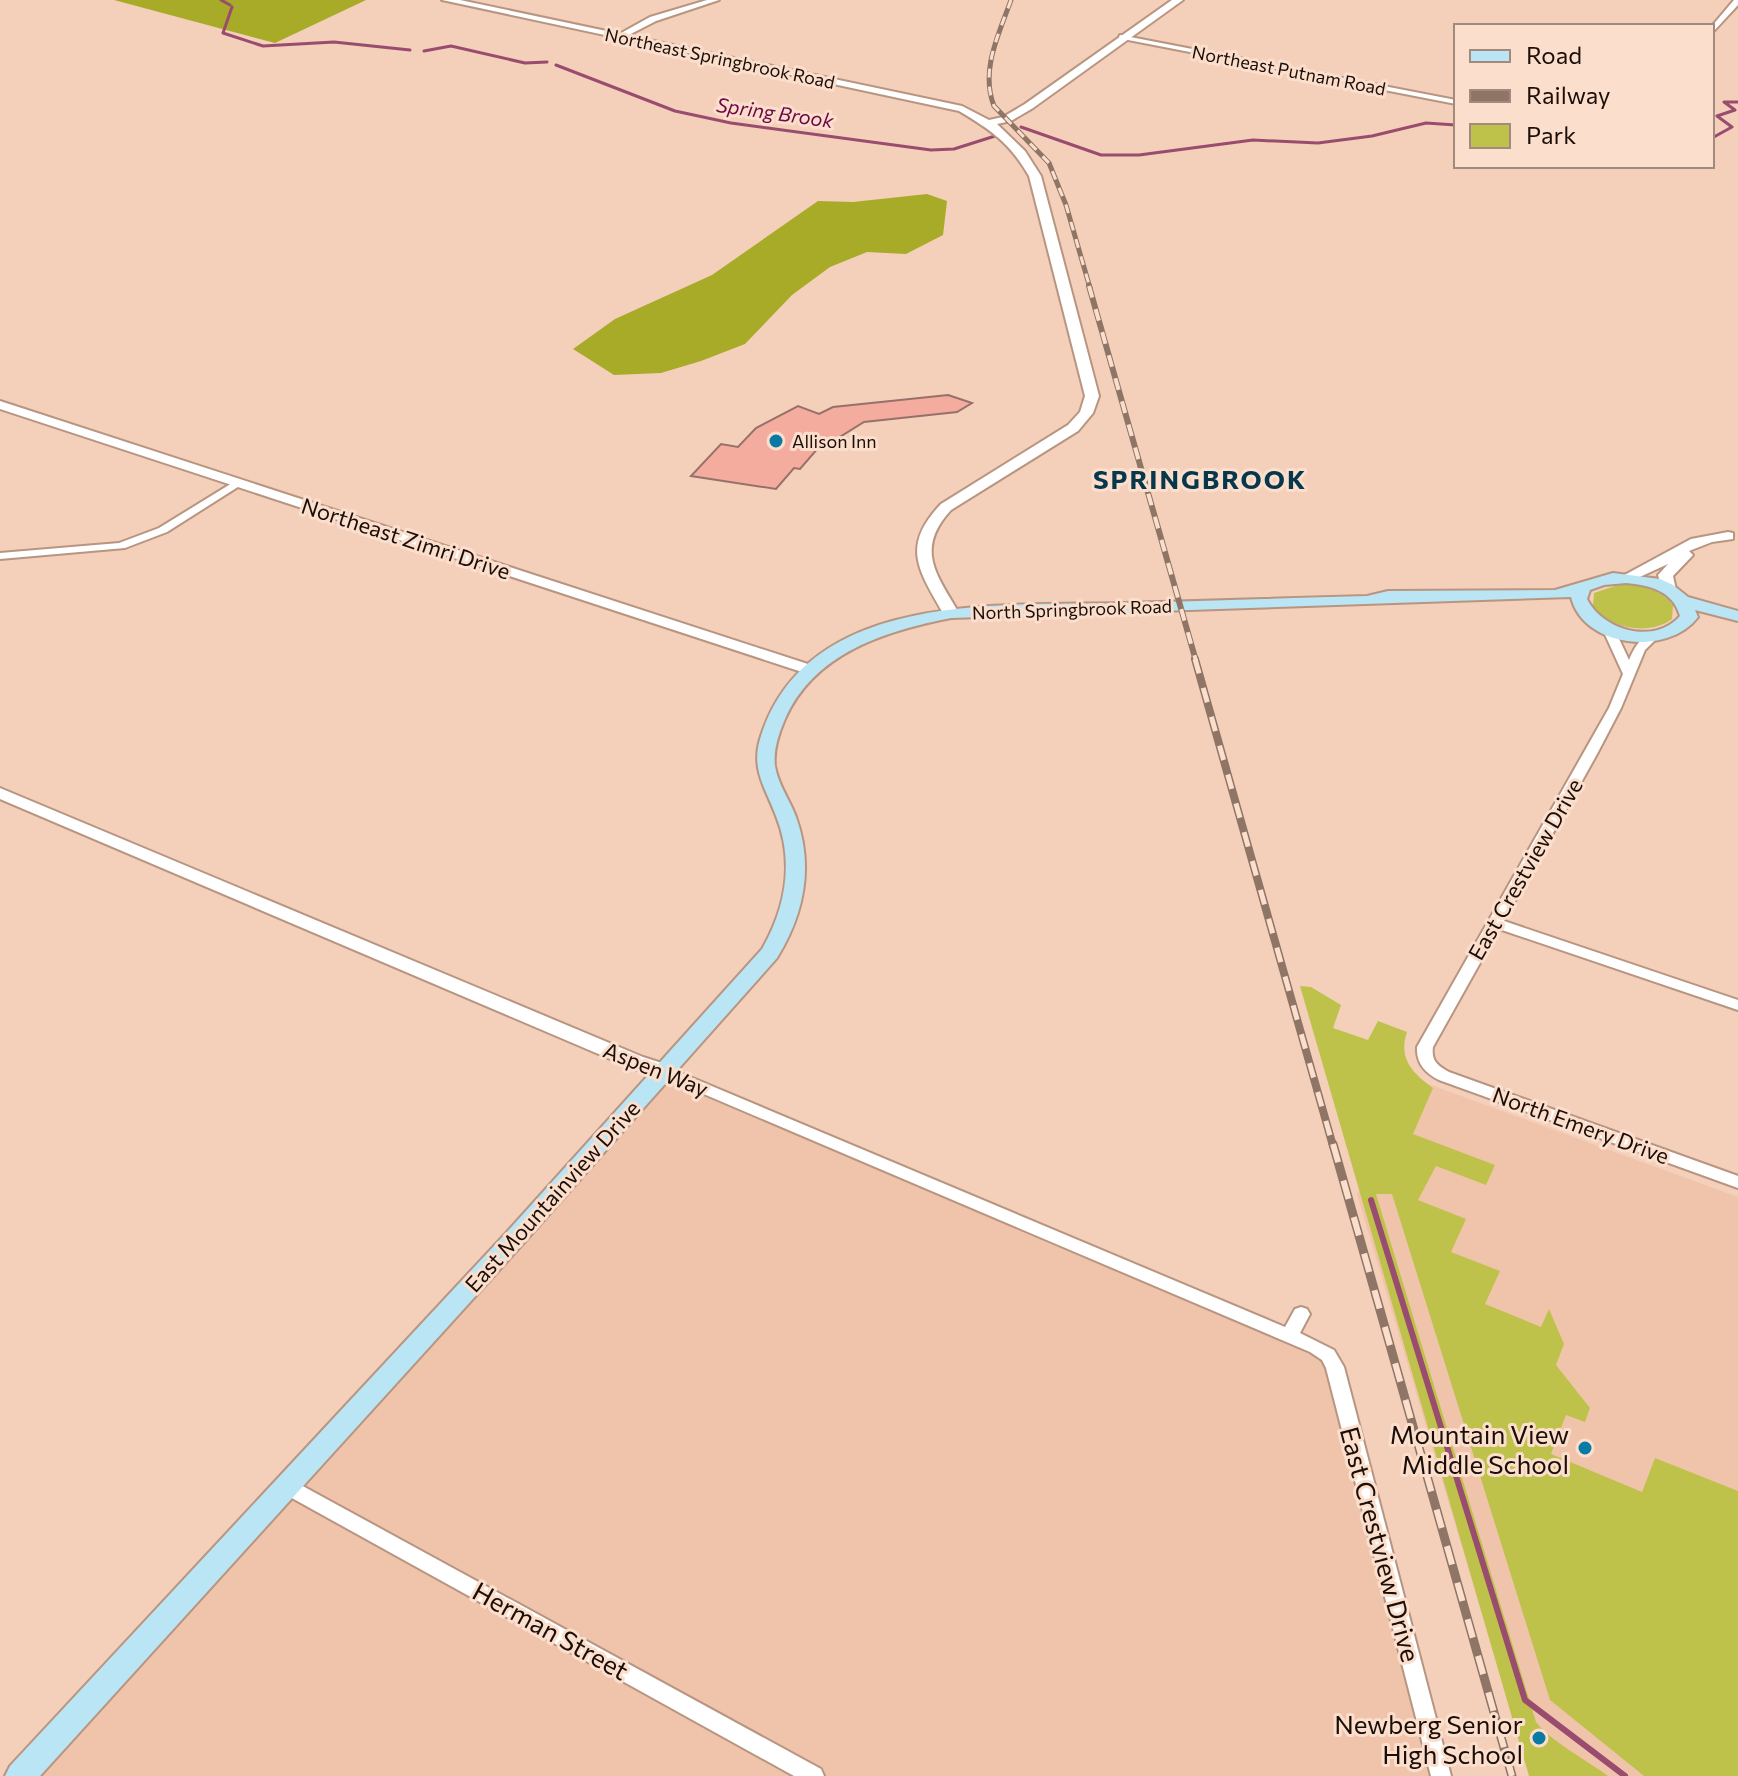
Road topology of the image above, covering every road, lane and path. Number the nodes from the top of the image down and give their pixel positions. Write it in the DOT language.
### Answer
graph roads {
  1 [pos="447,0"];
  2 [pos="715,0"];
  3 [pos="1178,0"];
  4 [pos="1738,0"];
  5 [pos="1714,29"];
  6 [pos="618,37"];
  7 [pos="1123,37"];
  8 [pos="1454,102"];
  9 [pos="990,123"];
  10 [pos="0,405"];
  11 [pos="237,483"];
  12 [pos="1733,534"];
  13 [pos="0,556"];
  14 [pos="1626,578"];
  15 [pos="1582,591"];
  16 [pos="1676,595"];
  17 [pos="1367,601"];
  18 [pos="951,613"];
  19 [pos="1586,614"];
  20 [pos="1738,616"];
  21 [pos="1685,624"];
  22 [pos="1738,625"];
  23 [pos="1608,628"];
  24 [pos="1653,636"];
  25 [pos="811,670"];
  26 [pos="1628,672"];
  27 [pos="0,793"];
  28 [pos="1495,923"];
  29 [pos="1738,1005"];
  30 [pos="1427,1064"];
  31 [pos="664,1071"];
  32 [pos="1738,1182"];
  33 [pos="1301,1314"];
  34 [pos="1289,1336"];
  35 [pos="288,1486"];
  36 [pos="20,1776"];
  37 [pos="814,1776"];
  38 [pos="1441,1776"];
  1 -- 6 [label="street, Northeast Springbrook Road"];
  2 -- 6 [label="street"];
  3 -- 7 [label="street"];
  4 -- 5 [label="street"];
  6 -- 9 [label="street, Northeast Springbrook Road"];
  7 -- 8 [label="street, Northeast Putnam Road"];
  7 -- 9 [label="street"];
  9 -- 18 [label="street, North Springbrook Road"];
  10 -- 11 [label="street, Northeast Zimri Drive"];
  11 -- 13 [label="street"];
  11 -- 25 [label="street, Northeast Zimri Drive"];
  12 -- 14 [label="street"];
  12 -- 16 [label="street"];
  14 -- 15 [label="main road, North Springbrook Road"];
  14 -- 16 [label="main road"];
  15 -- 17 [label="main road, North Springbrook Road"];
  15 -- 19 [label="main road"];
  16 -- 20 [label="main road"];
  16 -- 21 [label="main road"];
  17 -- 18 [label="main road, North Springbrook Road"];
  17 -- 19 [label="main road, North Springbrook Road"];
  18 -- 25 [label="main road, East Mountainview Drive"];
  19 -- 23 [label="main road"];
  21 -- 22 [label="main road"];
  21 -- 24 [label="main road"];
  23 -- 24 [label="main road"];
  23 -- 26 [label="street"];
  24 -- 26 [label="street, East Crestview Drive"];
  25 -- 31 [label="main road, East Mountainview Drive"];
  26 -- 28 [label="street, East Crestview Drive"];
  27 -- 31 [label="street, Aspen Way"];
  28 -- 29 [label="street"];
  28 -- 30 [label="street, East Crestview Drive"];
  30 -- 32 [label="street, North Emery Drive"];
  31 -- 34 [label="street, Aspen Way"];
  31 -- 35 [label="main road, East Mountainview Drive"];
  33 -- 34 [label="street"];
  34 -- 38 [label="street, East Crestview Drive"];
  35 -- 36 [label="main road, East Mountainview Drive"];
  35 -- 37 [label="street, Herman Street"];
}
